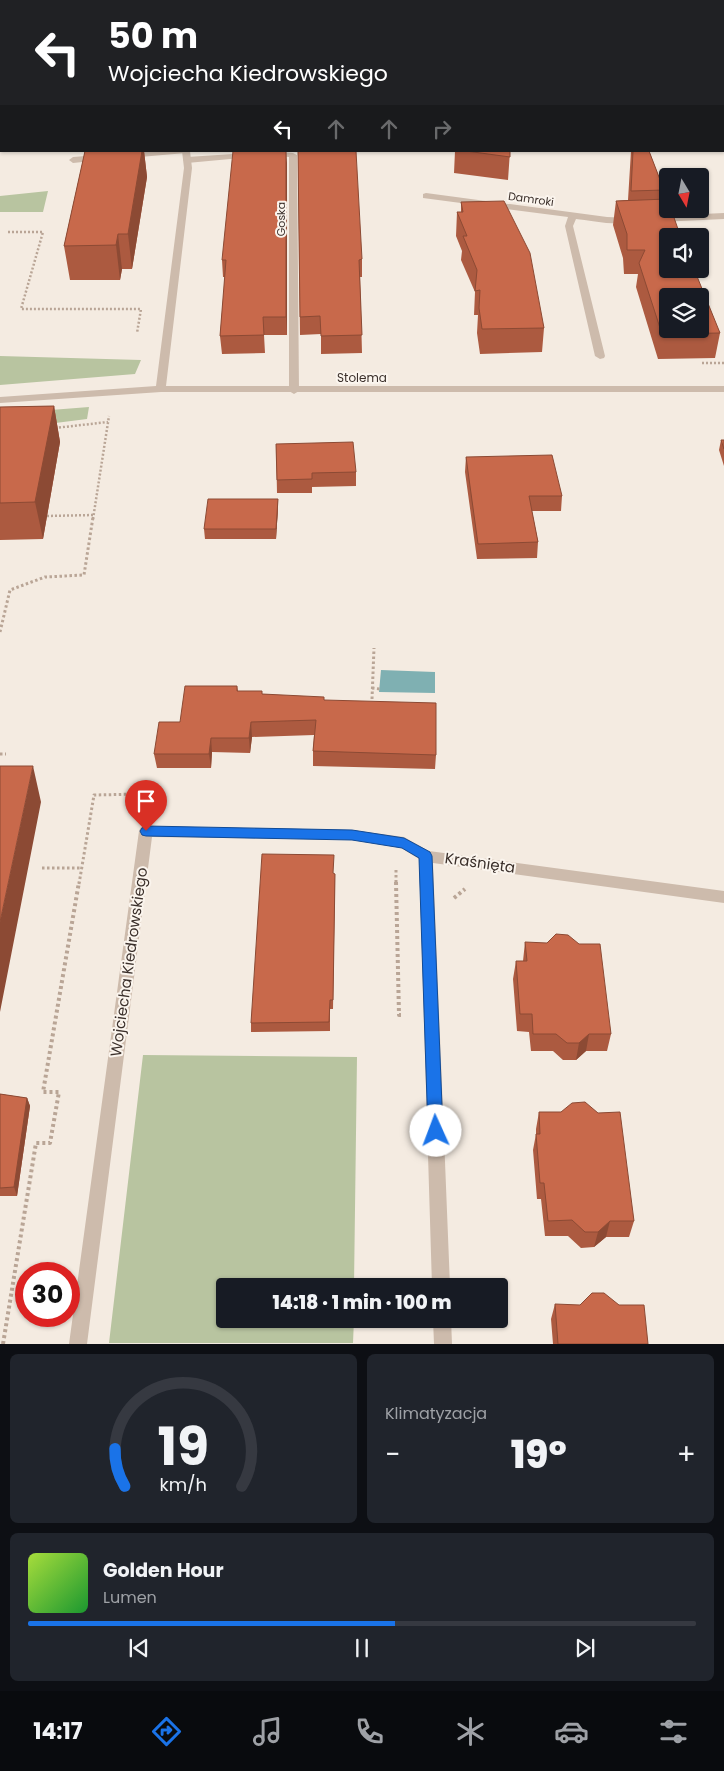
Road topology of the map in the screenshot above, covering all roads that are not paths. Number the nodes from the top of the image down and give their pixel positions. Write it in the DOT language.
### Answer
graph roads {
  1 [pos="186,154"];
  2 [pos="73,160"];
  3 [pos="426,196"];
  4 [pos="573,216"];
  5 [pos="724,216"];
  6 [pos="635,219"];
  7 [pos="653,219"];
  8 [pos="600,356"];
  9 [pos="161,389"];
  10 [pos="724,389"];
  11 [pos="294,391"];
  12 [pos="0,400"];
  13 [pos="426,856"];
  14 [pos="724,897"];
  15 [pos="441,1278"];
  16 [pos="442,1328"];
  17 [pos="78,1344"];
  18 [pos="443,1344"];
  1 -- 2 [label="street"];
  1 -- 9 [label="street"];
  1 -- 11 [label="street, Goska"];
  3 -- 4 [label="street, Damroki"];
  4 -- 6 [label="street, Damroki"];
  4 -- 8 [label="street"];
  5 -- 7 [label="street"];
  9 -- 11 [label="street, Stolema"];
  9 -- 12 [label="street, Stolema"];
  10 -- 11 [label="street, Stolema"];
  13 -- 14 [label="street, Kraśnięta"];
  13 -- 15 [label="street, Kraśnięta"];
  13 -- 17 [label="street, Wojciecha Kiedrowskiego"];
  16 -- 18 [label="street"];
}
